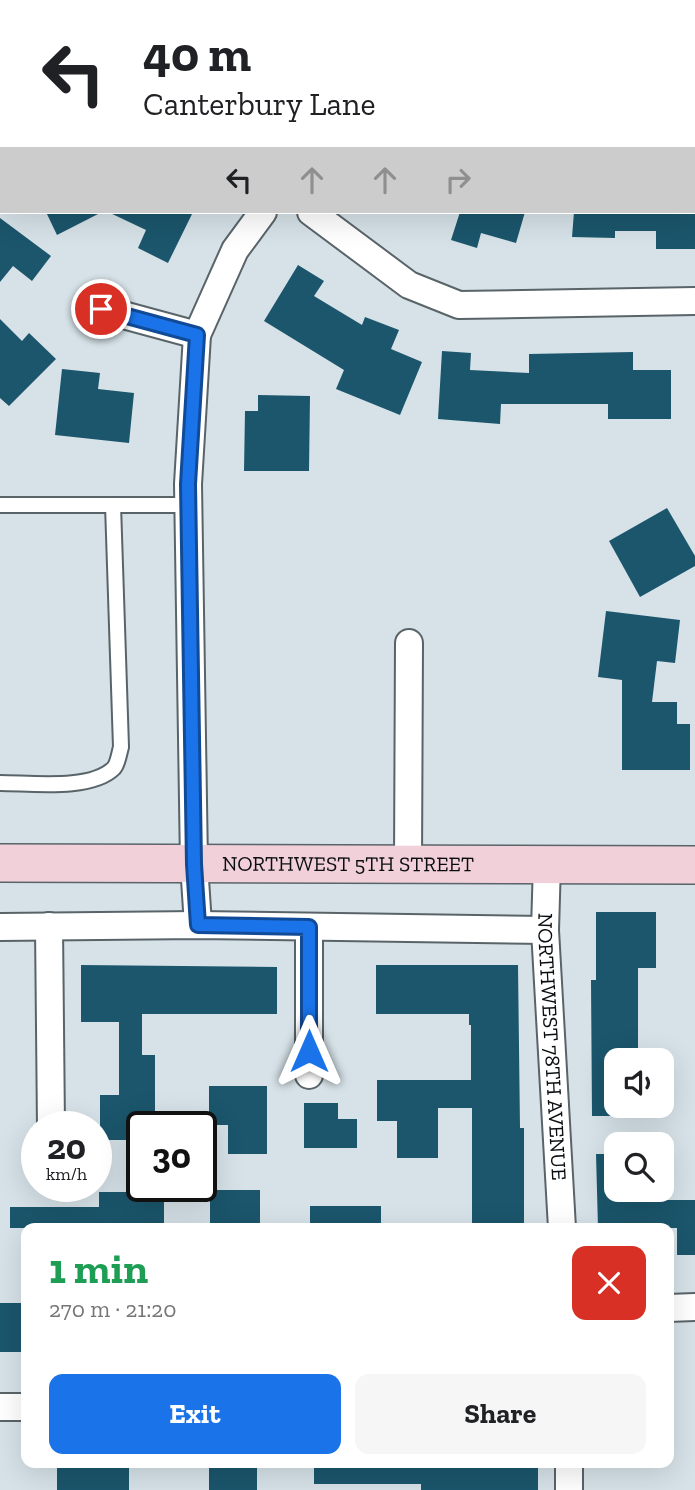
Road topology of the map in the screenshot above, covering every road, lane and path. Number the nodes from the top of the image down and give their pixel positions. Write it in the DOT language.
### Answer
graph roads {
  1 [pos="262,214"];
  2 [pos="314,214"];
  3 [pos="695,301"];
  4 [pos="101,309"];
  5 [pos="197,335"];
  6 [pos="0,505"];
  7 [pos="113,505"];
  8 [pos="189,505"];
  9 [pos="409,643"];
  10 [pos="0,783"];
  11 [pos="0,863"];
  12 [pos="547,863"];
  13 [pos="194,864"];
  14 [pos="408,864"];
  15 [pos="695,865"];
  16 [pos="198,925"];
  17 [pos="50,926"];
  18 [pos="0,927"];
  19 [pos="309,927"];
  20 [pos="545,930"];
  21 [pos="309,1075"];
  22 [pos="51,1111"];
  23 [pos="562,1223"];
  24 [pos="695,1307"];
  25 [pos="674,1308"];
  26 [pos="569,1468"];
  27 [pos="569,1490"];
  1 -- 5 [label="street"];
  2 -- 3 [label="street"];
  4 -- 5 [label="street"];
  5 -- 8 [label="street"];
  6 -- 7 [label="lane"];
  7 -- 8 [label="lane"];
  7 -- 10 [label="lane"];
  8 -- 13 [label="street"];
  9 -- 14 [label="street"];
  11 -- 13 [label="street, NORTHWEST 5TH STREET"];
  12 -- 14 [label="street, NORTHWEST 5TH STREET"];
  12 -- 15 [label="street, NORTHWEST 5TH STREET"];
  12 -- 20 [label="street, NORTHWEST 78TH AVENUE"];
  13 -- 14 [label="street, NORTHWEST 5TH STREET"];
  13 -- 16 [label="street"];
  16 -- 17 [label="street"];
  16 -- 19 [label="street"];
  17 -- 18 [label="street"];
  17 -- 22 [label="street"];
  19 -- 20 [label="street"];
  19 -- 21 [label="street"];
  20 -- 23 [label="street, NORTHWEST 78TH AVENUE"];
  24 -- 25 [label="street"];
  26 -- 27 [label="street"];
}
